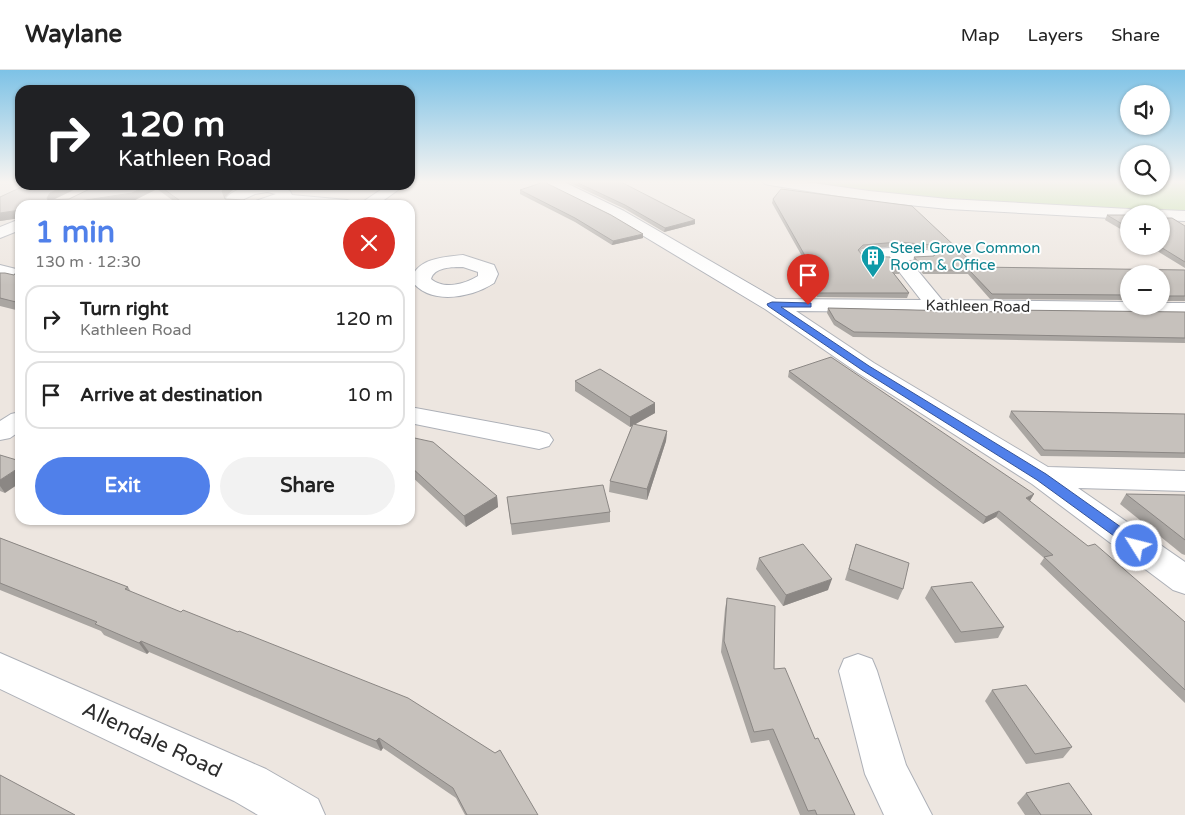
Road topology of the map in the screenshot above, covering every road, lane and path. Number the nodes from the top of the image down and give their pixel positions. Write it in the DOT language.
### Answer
graph roads {
  1 [pos="621,216"];
  2 [pos="15,226"];
  3 [pos="0,233"];
  4 [pos="894,254"];
  5 [pos="926,254"];
  6 [pos="868,255"];
  7 [pos="0,271"];
  8 [pos="15,275"];
  9 [pos="772,304"];
  10 [pos="936,306"];
  11 [pos="1185,309"];
  12 [pos="415,416"];
  13 [pos="15,423"];
  14 [pos="0,432"];
  15 [pos="539,440"];
  16 [pos="1042,477"];
  17 [pos="1185,480"];
  18 [pos="1185,580"];
  19 [pos="0,670"];
  20 [pos="858,671"];
  21 [pos="302,815"];
  22 [pos="909,815"];
  1 -- 9 [label="street"];
  2 -- 3 [label="street"];
  4 -- 5 [label="street"];
  4 -- 6 [label="street"];
  4 -- 10 [label="street"];
  7 -- 8 [label="street"];
  9 -- 10 [label="street, Kathleen Road"];
  9 -- 16 [label="street"];
  10 -- 11 [label="street, Kathleen Road"];
  12 -- 15 [label="street"];
  13 -- 14 [label="street"];
  16 -- 17 [label="street"];
  16 -- 18 [label="street"];
  19 -- 21 [label="street, Allendale Road"];
  20 -- 22 [label="street"];
}
